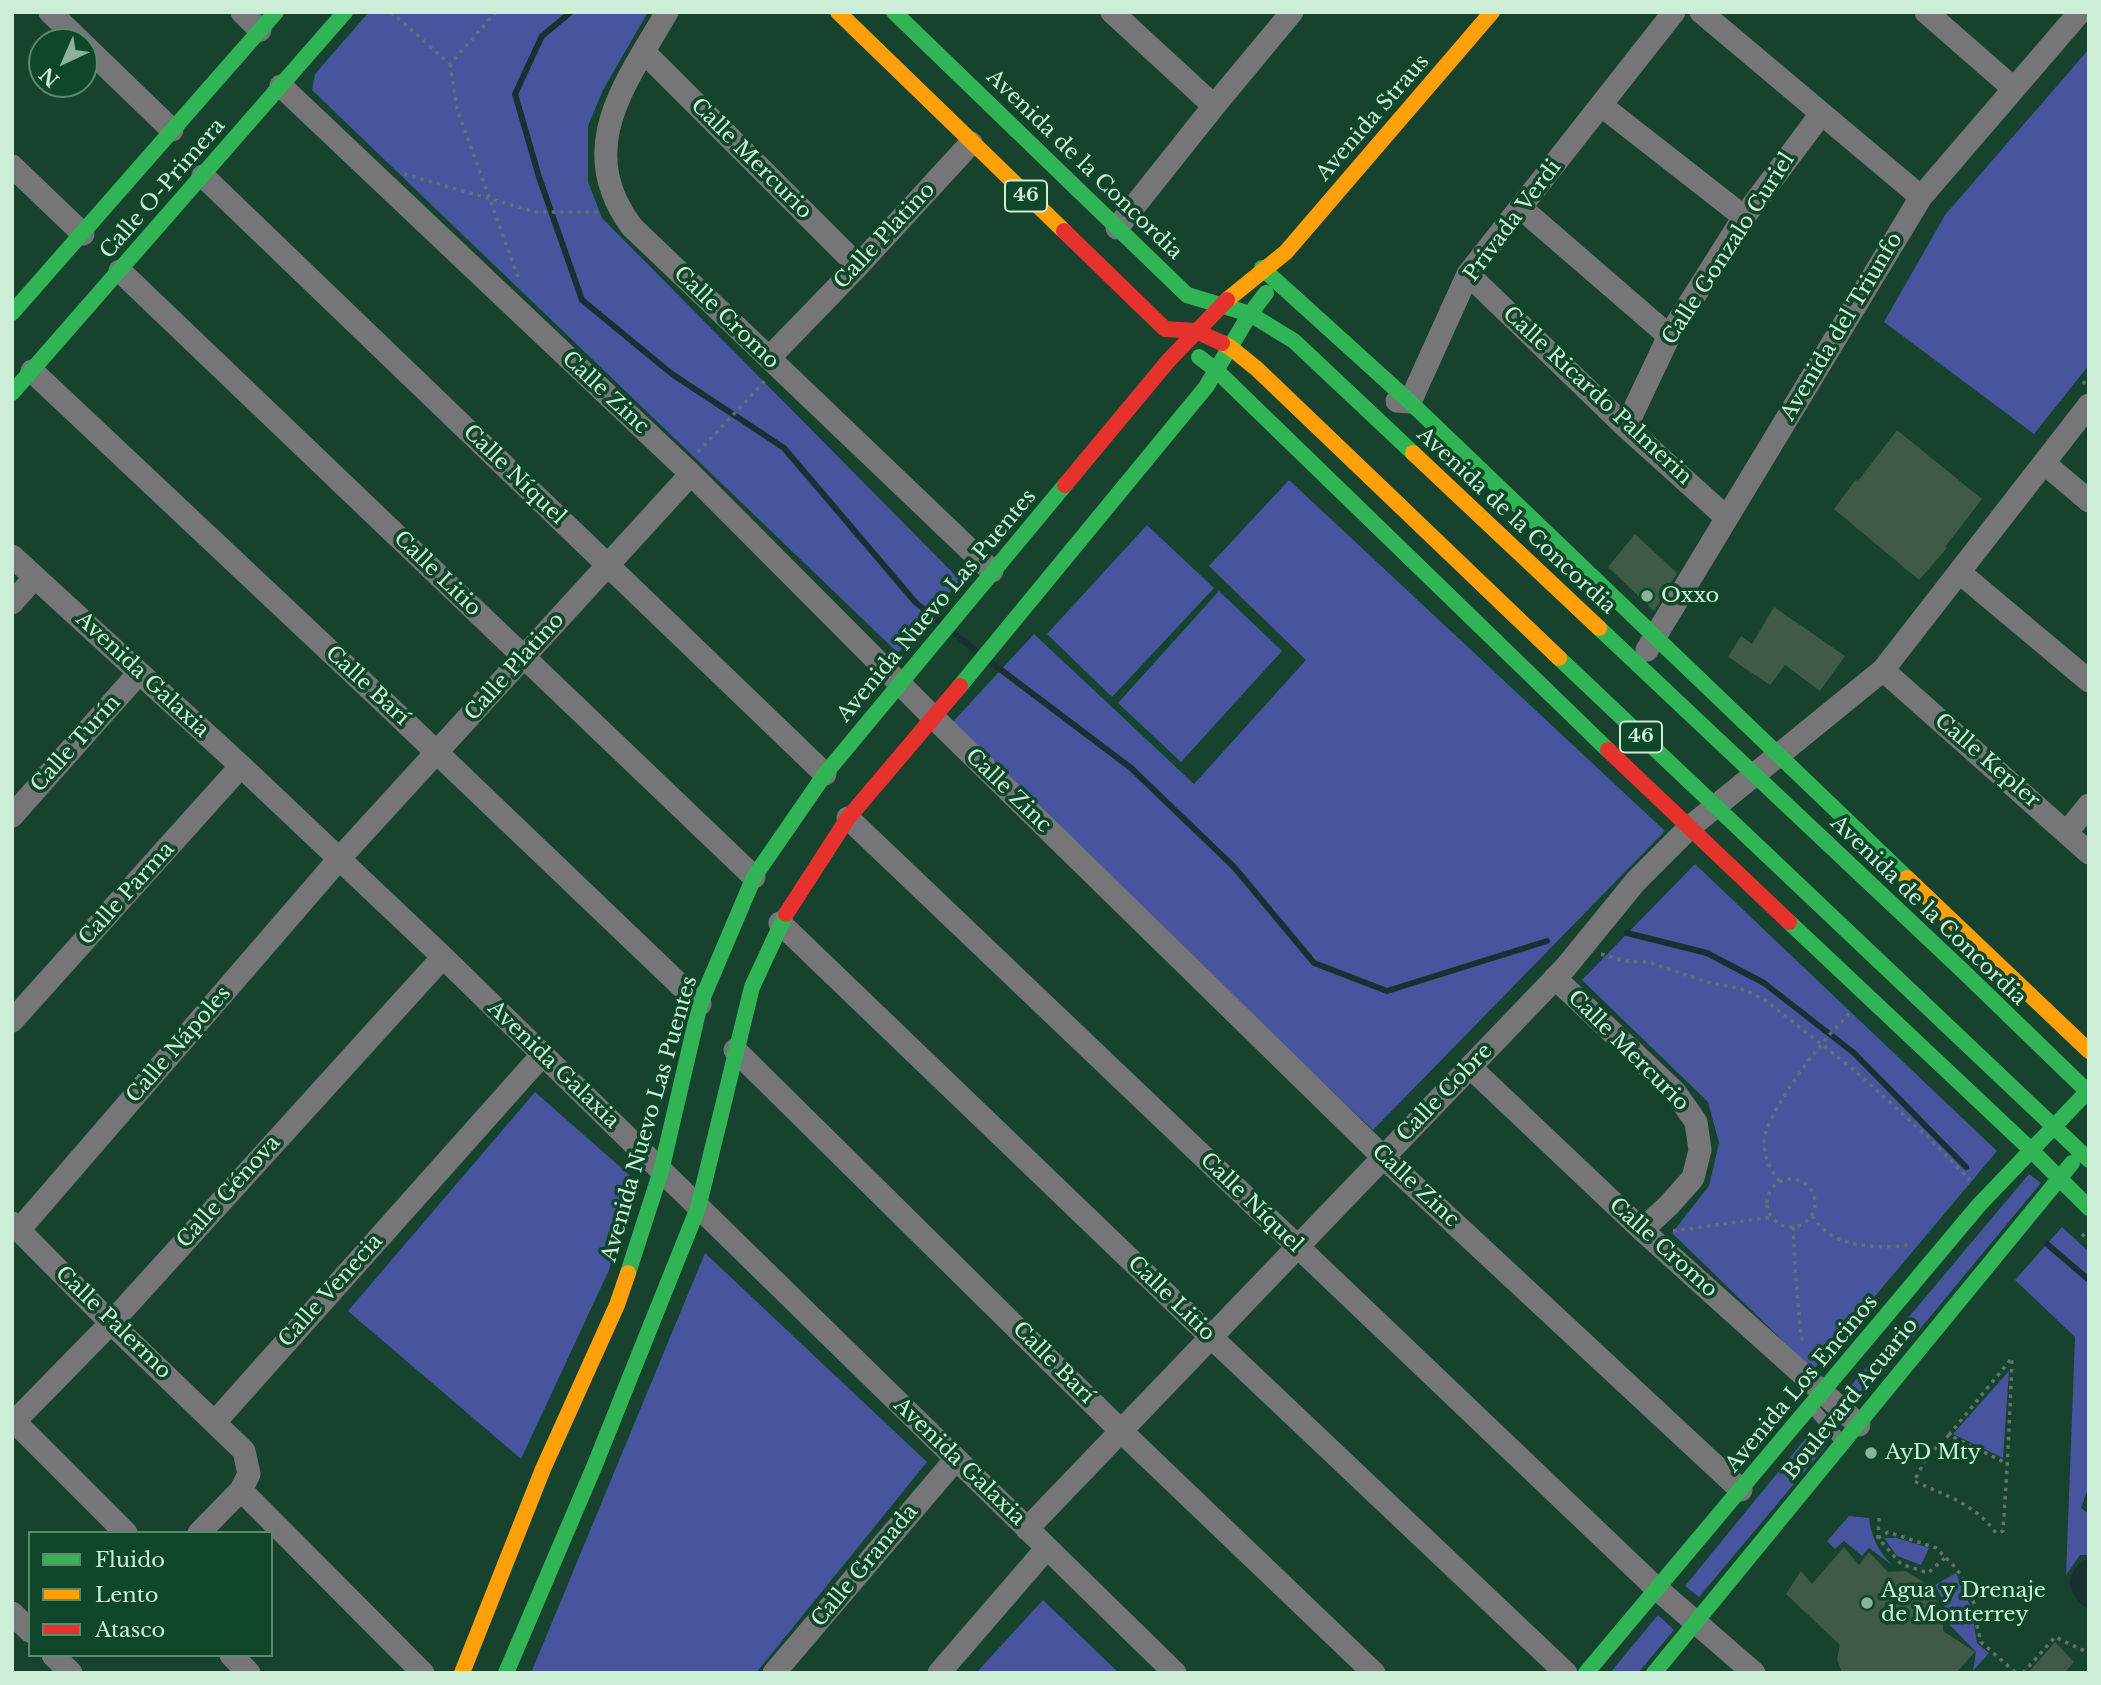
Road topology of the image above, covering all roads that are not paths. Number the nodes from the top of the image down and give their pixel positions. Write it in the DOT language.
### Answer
graph roads {
  1 [pos="50,12"];
  2 [pos="242,12"];
  3 [pos="276,12"];
  4 [pos="345,12"];
  5 [pos="667,12"];
  6 [pos="838,12"];
  7 [pos="894,12"];
  8 [pos="1112,12"];
  9 [pos="1292,12"];
  10 [pos="1492,12"];
  11 [pos="1674,12"];
  12 [pos="1702,12"];
  13 [pos="1926,12"];
  14 [pos="2080,12"];
  15 [pos="66,28"];
  16 [pos="260,30"];
  17 [pos="644,52"];
  18 [pos="98,59"];
  19 [pos="281,86"];
  20 [pos="2014,88"];
  21 [pos="1214,106"];
  22 [pos="1602,106"];
  23 [pos="1821,114"];
  24 [pos="172,130"];
  25 [pos="971,143"];
  26 [pos="12,166"];
  27 [pos="203,176"];
  28 [pos="1921,197"];
  29 [pos="1521,208"];
  30 [pos="1744,218"];
  31 [pos="1117,228"];
  32 [pos="83,234"];
  33 [pos="1286,252"];
  34 [pos="858,266"];
  35 [pos="1262,268"];
  36 [pos="120,271"];
  37 [pos="1468,274"];
  38 [pos="1275,279"];
  39 [pos="1220,305"];
  40 [pos="12,313"];
  41 [pos="1250,314"];
  42 [pos="1165,328"];
  43 [pos="1196,331"];
  44 [pos="1669,336"];
  45 [pos="1184,345"];
  46 [pos="1231,348"];
  47 [pos="769,358"];
  48 [pos="1216,370"];
  49 [pos="32,371"];
  50 [pos="12,393"];
  51 [pos="1355,397"];
  52 [pos="1410,402"];
  53 [pos="2089,405"];
  54 [pos="1626,427"];
  55 [pos="2044,463"];
  56 [pos="688,471"];
  57 [pos="2089,501"];
  58 [pos="1727,518"];
  59 [pos="12,556"];
  60 [pos="608,565"];
  61 [pos="992,571"];
  62 [pos="1959,572"];
  63 [pos="35,577"];
  64 [pos="12,603"];
  65 [pos="1656,640"];
  66 [pos="524,659"];
  67 [pos="1637,664"];
  68 [pos="1883,670"];
  69 [pos="139,673"];
  70 [pos="2089,681"];
  71 [pos="899,684"];
  72 [pos="934,718"];
  73 [pos="437,752"];
  74 [pos="1777,754"];
  75 [pos="241,766"];
  76 [pos="825,774"];
  77 [pos="1754,774"];
  78 [pos="1714,806"];
  79 [pos="2089,806"];
  80 [pos="12,816"];
  81 [pos="848,818"];
  82 [pos="1689,828"];
  83 [pos="2067,832"];
  84 [pos="2089,853"];
  85 [pos="339,859"];
  86 [pos="754,877"];
  87 [pos="780,923"];
  88 [pos="443,957"];
  89 [pos="1555,978"];
  90 [pos="700,1004"];
  91 [pos="12,1021"];
  92 [pos="2026,1033"];
  93 [pos="2085,1040"];
  94 [pos="735,1050"];
  95 [pos="543,1054"];
  96 [pos="1470,1067"];
  97 [pos="2089,1071"];
  98 [pos="2088,1093"];
  99 [pos="2053,1125"];
  100 [pos="2029,1148"];
  101 [pos="2086,1152"];
  102 [pos="1383,1157"];
  103 [pos="661,1171"];
  104 [pos="2059,1178"];
  105 [pos="698,1208"];
  106 [pos="2089,1208"];
  107 [pos="15,1227"];
  108 [pos="1652,1232"];
  109 [pos="1298,1247"];
  110 [pos="111,1322"];
  111 [pos="1211,1337"];
  112 [pos="1818,1399"];
  113 [pos="13,1421"];
  114 [pos="215,1422"];
  115 [pos="1859,1424"];
  116 [pos="1121,1431"];
  117 [pos="1843,1443"];
  118 [pos="956,1459"];
  119 [pos="241,1490"];
  120 [pos="1741,1490"];
  121 [pos="1027,1528"];
  122 [pos="124,1531"];
  123 [pos="201,1531"];
  124 [pos="1047,1548"];
  125 [pos="1655,1587"];
  126 [pos="12,1613"];
  127 [pos="1697,1622"];
  128 [pos="28,1629"];
  129 [pos="233,1657"];
  130 [pos="249,1673"];
  131 [pos="423,1673"];
  132 [pos="461,1673"];
  133 [pos="506,1673"];
  134 [pos="774,1673"];
  135 [pos="939,1673"];
  136 [pos="1175,1673"];
  137 [pos="1374,1673"];
  138 [pos="1566,1673"];
  139 [pos="1586,1673"];
  140 [pos="1654,1673"];
  141 [pos="1754,1673"];
  1 -- 15 [label="street"];
  2 -- 16 [label="street"];
  3 -- 16 [label="street, Calle O-Primera"];
  4 -- 19 [label="street, Calle O-Primera"];
  5 -- 17 [label="street, Calle Cromo"];
  6 -- 25 [label="street, 46"];
  7 -- 31 [label="street, Avenida de la Concordia / 46"];
  8 -- 21 [label="street"];
  9 -- 21 [label="street"];
  10 -- 33 [label="street, Avenida Straus"];
  11 -- 22 [label="street, Privada Verdi"];
  12 -- 23 [label="street"];
  13 -- 20 [label="street"];
  14 -- 20 [label="street, Avenida del Triunfo"];
  16 -- 24 [label="street, Calle O-Primera"];
  17 -- 34 [label="street, Calle Mercurio"];
  17 -- 47 [label="street, Calle Cromo"];
  18 -- 24 [label="street"];
  19 -- 27 [label="street, Calle O-Primera"];
  19 -- 56 [label="street, Calle Zinc"];
  20 -- 28 [label="street, Avenida del Triunfo"];
  21 -- 31 [label="street"];
  22 -- 29 [label="street, Privada Verdi"];
  22 -- 30 [label="street"];
  23 -- 28 [label="street"];
  23 -- 30 [label="street, Calle Gonzalo Curiel"];
  24 -- 32 [label="street, Calle O-Primera"];
  25 -- 34 [label="street, Calle Platino"];
  25 -- 42 [label="street, 46"];
  26 -- 32 [label="street"];
  27 -- 36 [label="street, Calle O-Primera"];
  27 -- 60 [label="street, Calle Níquel"];
  28 -- 58 [label="street, Avenida del Triunfo"];
  29 -- 37 [label="street, Privada Verdi"];
  29 -- 44 [label="street"];
  30 -- 44 [label="street, Calle Gonzalo Curiel"];
  31 -- 39 [label="street, Avenida de la Concordia / 46"];
  32 -- 40 [label="street, Calle O-Primera"];
  33 -- 35 [label="street, Avenida Straus"];
  33 -- 38 [label="street, Avenida Straus"];
  34 -- 47 [label="street, Calle Platino"];
  35 -- 38 [label="street, Avenida de la Concordia"];
  35 -- 39 [label="street, Avenida Straus"];
  36 -- 49 [label="street, Calle O-Primera"];
  36 -- 66 [label="street, Calle Litio"];
  37 -- 52 [label="street, Privada Verdi"];
  37 -- 54 [label="street, Calle Ricardo Palmerin"];
  38 -- 41 [label="street, Avenida Straus"];
  38 -- 52 [label="street, Avenida de la Concordia"];
  39 -- 41 [label="street, Avenida de la Concordia / 46"];
  39 -- 43 [label="street, Avenida Straus"];
  41 -- 46 [label="street, Avenida Straus"];
  41 -- 51 [label="street, Avenida de la Concordia / 46"];
  42 -- 43 [label="street, 46"];
  42 -- 45 [label="street"];
  43 -- 45 [label="street, Avenida Nuevo Las Puentes"];
  43 -- 46 [label="street, 46"];
  44 -- 54 [label="street, Calle Gonzalo Curiel"];
  45 -- 48 [label="street"];
  45 -- 61 [label="street, Avenida Nuevo Las Puentes"];
  46 -- 48 [label="street"];
  46 -- 78 [label="street, 46"];
  47 -- 61 [label="street, Calle Cromo"];
  48 -- 72 [label="street"];
  48 -- 82 [label="street"];
  49 -- 50 [label="street, Calle O-Primera"];
  49 -- 73 [label="street, Calle Barí"];
  51 -- 52 [label="street"];
  51 -- 67 [label="street, Avenida de la Concordia / 46"];
  52 -- 65 [label="street, Avenida de la Concordia"];
  53 -- 55 [label="street"];
  54 -- 58 [label="street, Calle Ricardo Palmerin"];
  55 -- 57 [label="street"];
  55 -- 62 [label="street, Calle Cobre"];
  56 -- 60 [label="street, Calle Platino"];
  56 -- 71 [label="street, Calle Zinc"];
  58 -- 65 [label="street, Avenida del Triunfo"];
  59 -- 63 [label="street, Avenida Galaxia"];
  60 -- 66 [label="street, Calle Platino"];
  60 -- 76 [label="street, Calle Níquel"];
  61 -- 71 [label="street, Avenida Nuevo Las Puentes"];
  62 -- 68 [label="street, Calle Cobre"];
  62 -- 70 [label="street"];
  63 -- 64 [label="street"];
  63 -- 69 [label="street, Avenida Galaxia"];
  65 -- 67 [label="street, Avenida del Triunfo"];
  65 -- 74 [label="street, Avenida de la Concordia"];
  66 -- 73 [label="street, Calle Platino"];
  66 -- 86 [label="street, Calle Litio"];
  67 -- 77 [label="street, Avenida de la Concordia / 46"];
  68 -- 74 [label="street, Calle Cobre"];
  68 -- 83 [label="street, Calle Kepler"];
  69 -- 75 [label="street, Avenida Galaxia"];
  69 -- 80 [label="street, Calle Turín"];
  71 -- 72 [label="street, Calle Zinc"];
  71 -- 76 [label="street, Avenida Nuevo Las Puentes"];
  72 -- 81 [label="street"];
  72 -- 102 [label="street, Calle Zinc"];
  73 -- 85 [label="street, Calle Platino"];
  73 -- 90 [label="street, Calle Barí"];
  74 -- 77 [label="street, Calle Cobre"];
  74 -- 93 [label="street, Avenida de la Concordia"];
  75 -- 85 [label="street, Avenida Galaxia"];
  75 -- 91 [label="street, Calle Parma"];
  76 -- 86 [label="street, Avenida Nuevo Las Puentes"];
  77 -- 78 [label="street, Calle Cobre"];
  77 -- 92 [label="street, Avenida de la Concordia / 46"];
  78 -- 82 [label="street, Calle Cobre"];
  78 -- 99 [label="street, 46"];
  79 -- 83 [label="street"];
  81 -- 87 [label="street"];
  81 -- 109 [label="street, Calle Níquel"];
  82 -- 89 [label="street, Calle Cobre"];
  82 -- 100 [label="street"];
  83 -- 84 [label="street, Calle Kepler"];
  85 -- 88 [label="street, Avenida Galaxia"];
  85 -- 107 [label="street, Calle Nápoles"];
  86 -- 90 [label="street, Avenida Nuevo Las Puentes"];
  87 -- 94 [label="street"];
  87 -- 111 [label="street, Calle Litio"];
  88 -- 95 [label="street, Avenida Galaxia"];
  88 -- 110 [label="street, Calle Génova"];
  89 -- 96 [label="street, Calle Cobre"];
  89 -- 108 [label="street, Calle Mercurio"];
  90 -- 103 [label="street, Avenida Nuevo Las Puentes"];
  92 -- 97 [label="street"];
  92 -- 98 [label="street, Avenida de la Concordia / 46"];
  94 -- 105 [label="street"];
  94 -- 116 [label="street, Calle Barí"];
  95 -- 103 [label="street, Avenida Galaxia"];
  95 -- 114 [label="street, Calle Venecia"];
  96 -- 102 [label="street, Calle Cobre"];
  96 -- 108 [label="street, Calle Cromo"];
  98 -- 99 [label="street, Avenida Los Encinos"];
  99 -- 100 [label="street, Avenida Los Encinos"];
  99 -- 101 [label="street, 46"];
  100 -- 104 [label="street"];
  100 -- 112 [label="street, Avenida Los Encinos"];
  101 -- 104 [label="street, Boulevard Acuario"];
  102 -- 109 [label="street, Calle Cobre"];
  102 -- 120 [label="street, Calle Zinc"];
  103 -- 105 [label="street, Avenida Galaxia"];
  103 -- 132 [label="street, Avenida Nuevo Las Puentes"];
  104 -- 106 [label="street"];
  104 -- 115 [label="street, Boulevard Acuario"];
  105 -- 118 [label="street, Avenida Galaxia"];
  105 -- 133 [label="street"];
  107 -- 110 [label="street, Calle Palermo"];
  108 -- 112 [label="street, Calle Cromo"];
  109 -- 111 [label="street, Calle Cobre"];
  109 -- 125 [label="street, Calle Níquel"];
  110 -- 113 [label="street, Calle Génova"];
  110 -- 114 [label="street, Calle Palermo"];
  111 -- 116 [label="street, Calle Cobre"];
  111 -- 138 [label="street, Calle Litio"];
  112 -- 115 [label="street, Calle Cromo"];
  112 -- 117 [label="lane"];
  112 -- 120 [label="street, Avenida Los Encinos"];
  113 -- 122 [label="street"];
  114 -- 119 [label="street"];
  115 -- 117 [label="street, Boulevard Acuario"];
  116 -- 121 [label="street, Calle Cobre"];
  116 -- 137 [label="street, Calle Barí"];
  117 -- 127 [label="street, Boulevard Acuario"];
  118 -- 121 [label="street, Avenida Galaxia"];
  118 -- 134 [label="street, Calle Granada"];
  119 -- 123 [label="street"];
  119 -- 131 [label="street"];
  120 -- 125 [label="street, Avenida Los Encinos"];
  121 -- 124 [label="street, Avenida Galaxia"];
  124 -- 135 [label="street"];
  124 -- 136 [label="street, Avenida Galaxia"];
  125 -- 127 [label="street, Calle Níquel"];
  125 -- 139 [label="street, Avenida Los Encinos"];
  126 -- 128 [label="street"];
  127 -- 140 [label="street, Boulevard Acuario"];
  127 -- 141 [label="street, Calle Níquel"];
  129 -- 130 [label="street"];
}
